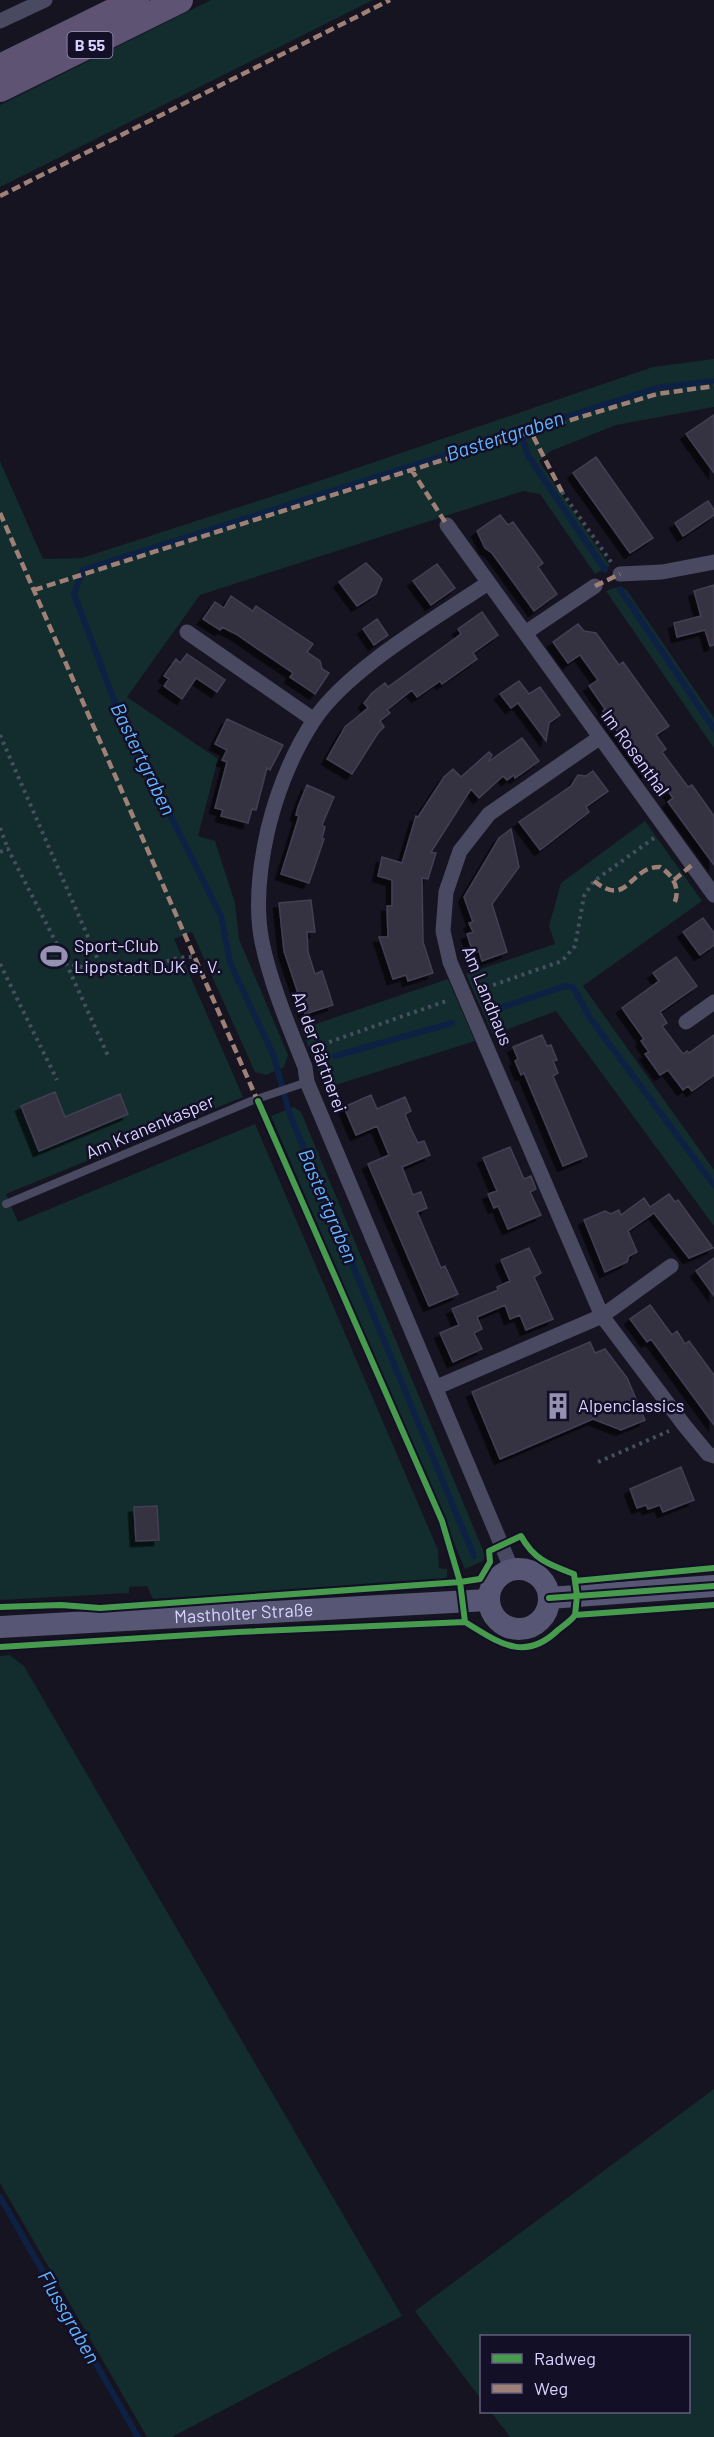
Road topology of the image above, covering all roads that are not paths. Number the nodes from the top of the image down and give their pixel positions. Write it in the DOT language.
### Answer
graph roads {
  1 [pos="45,0"];
  2 [pos="136,0"];
  3 [pos="180,0"];
  4 [pos="0,21"];
  5 [pos="0,68"];
  6 [pos="0,89"];
  7 [pos="447,525"];
  8 [pos="714,562"];
  9 [pos="620,574"];
  10 [pos="488,583"];
  11 [pos="595,586"];
  12 [pos="187,632"];
  13 [pos="525,633"];
  14 [pos="314,720"];
  15 [pos="599,738"];
  16 [pos="714,895"];
  17 [pos="714,1002"];
  18 [pos="686,1022"];
  19 [pos="300,1084"];
  20 [pos="6,1204"];
  21 [pos="671,1266"];
  22 [pos="602,1317"];
  23 [pos="437,1388"];
  24 [pos="714,1456"];
  25 [pos="512,1570"];
  26 [pos="714,1586"];
  27 [pos="549,1598"];
  28 [pos="488,1600"];
  29 [pos="0,1627"];
  1 -- 4 [label="street"];
  2 -- 5 [label="main road, B 55"];
  3 -- 6 [label="main road, B 55"];
  7 -- 10 [label="street, Im Rosenthal"];
  8 -- 9 [label="street"];
  10 -- 13 [label="street, Im Rosenthal"];
  10 -- 14 [label="street, An der Gärtnerei"];
  11 -- 13 [label="street"];
  12 -- 14 [label="street"];
  13 -- 15 [label="street, Im Rosenthal"];
  14 -- 19 [label="street, An der Gärtnerei"];
  15 -- 16 [label="street, Im Rosenthal"];
  15 -- 22 [label="street, Am Landhaus"];
  17 -- 18 [label="street"];
  19 -- 20 [label="lane, Am Kranenkasper"];
  19 -- 23 [label="street, An der Gärtnerei"];
  21 -- 22 [label="street"];
  22 -- 23 [label="street"];
  22 -- 24 [label="street, Am Landhaus"];
  23 -- 25 [label="street, An der Gärtnerei"];
  25 -- 27 [label="street"];
  25 -- 28 [label="street"];
  26 -- 27 [label="street"];
  27 -- 28 [label="street"];
  28 -- 29 [label="street, Mastholter Straße"];
}
